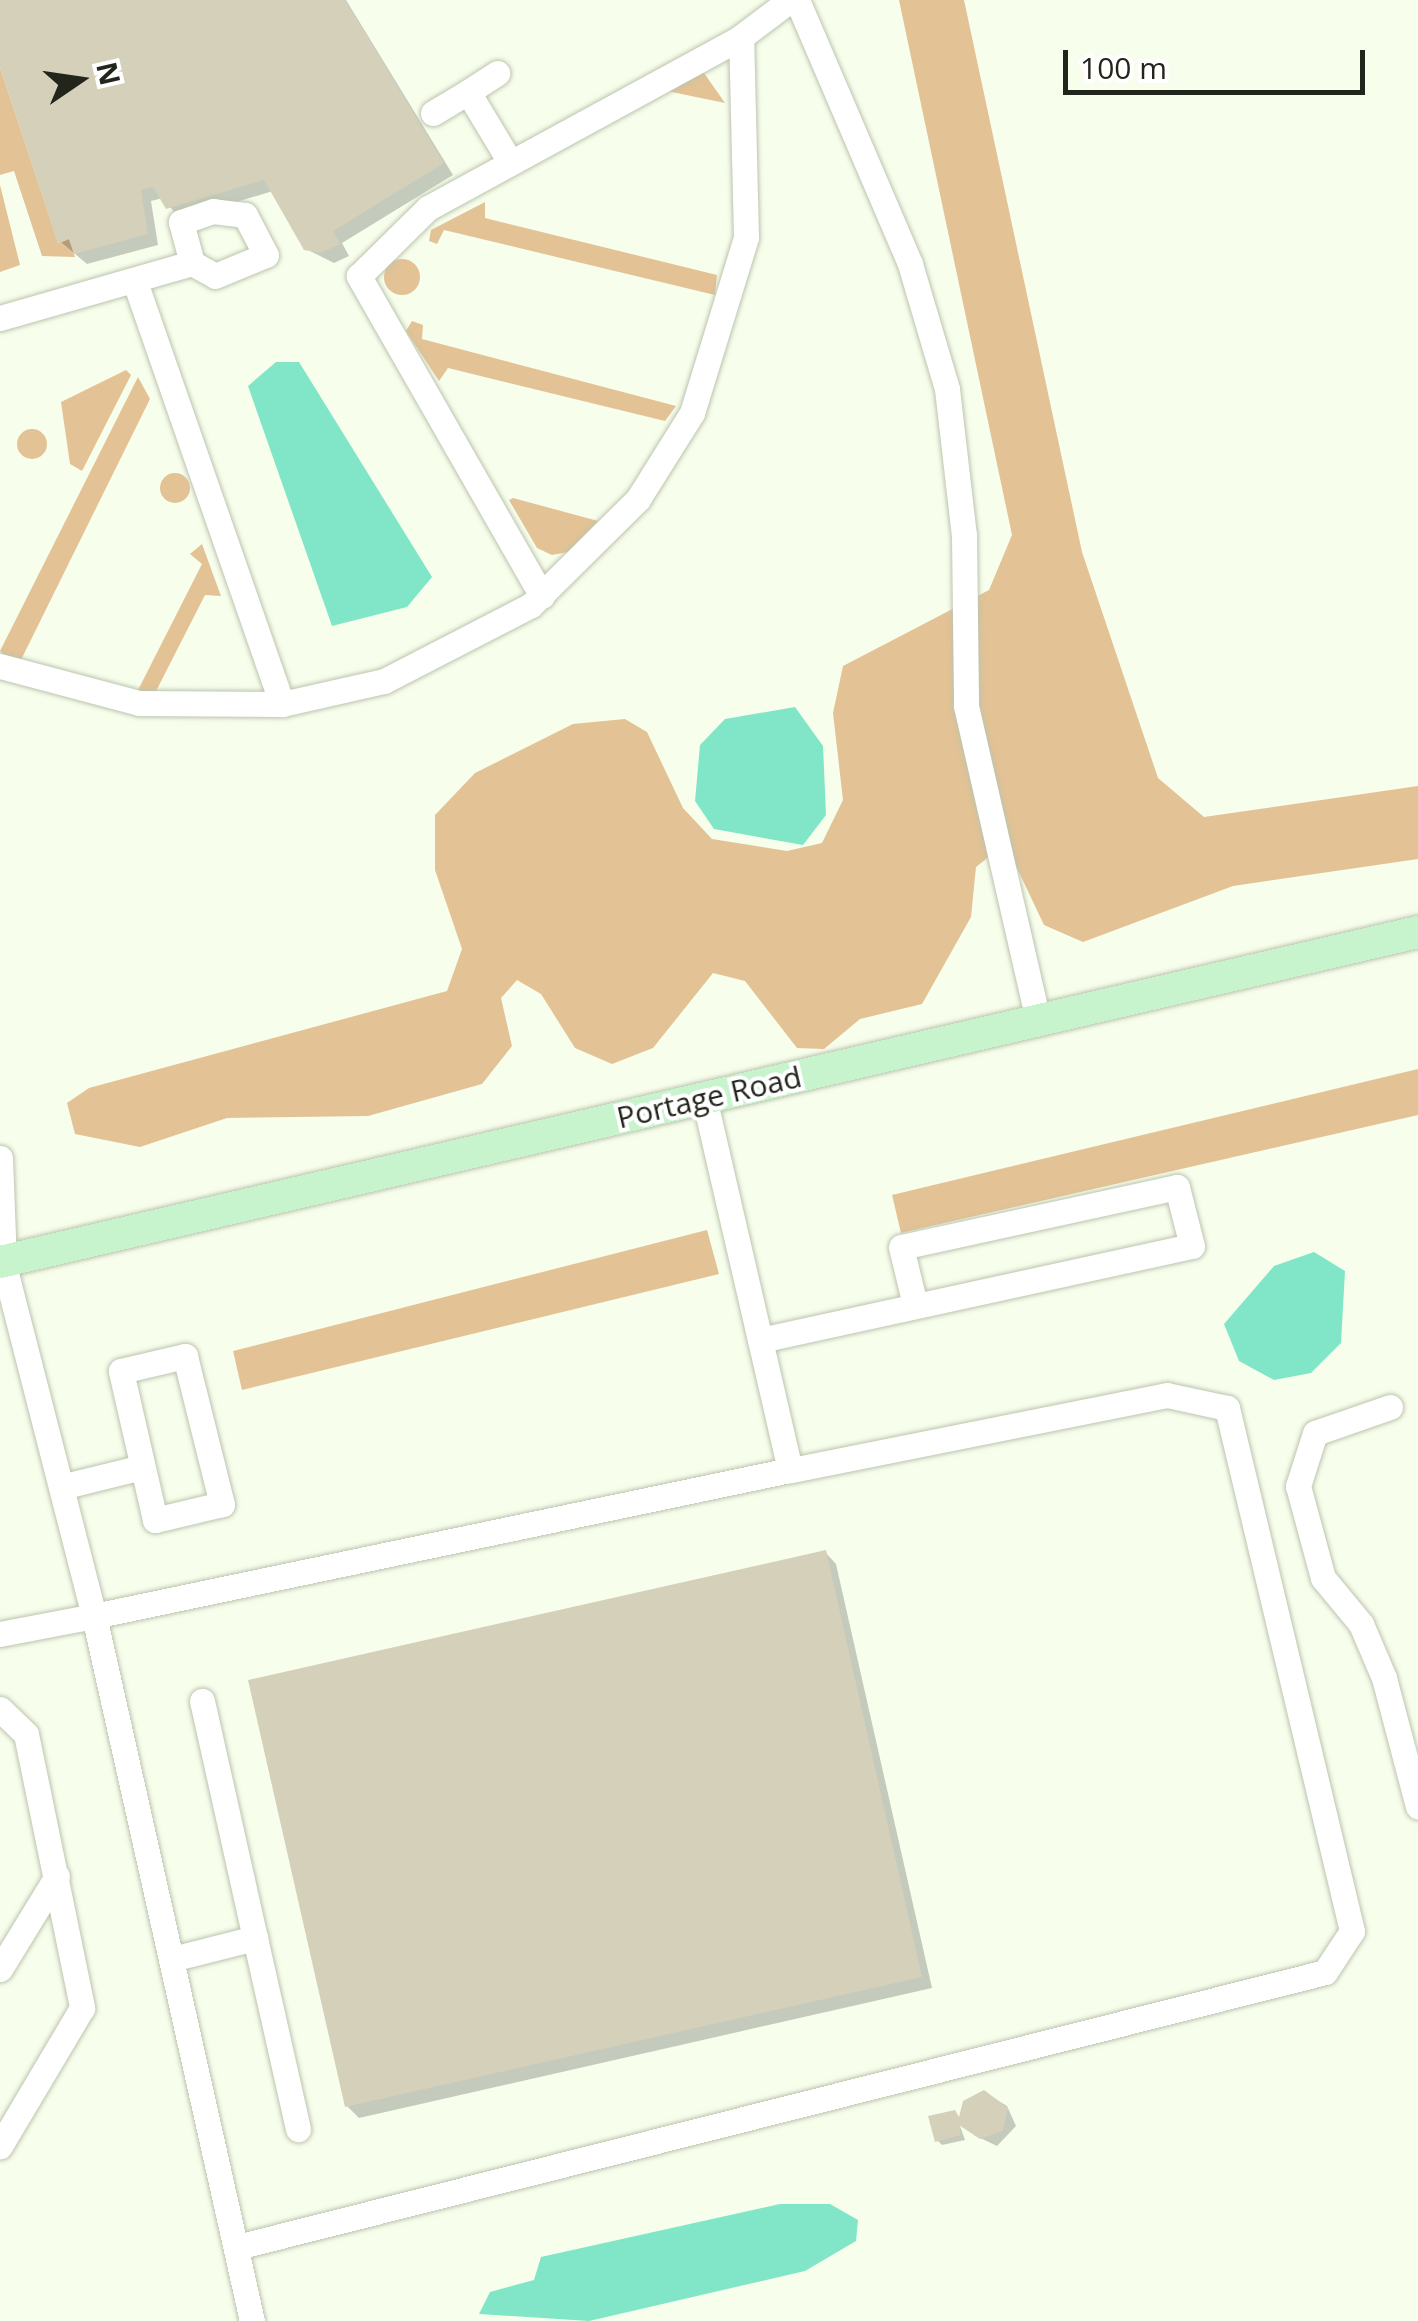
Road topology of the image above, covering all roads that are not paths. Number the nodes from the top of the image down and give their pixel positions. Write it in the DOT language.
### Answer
graph roads {
  1 [pos="794,0"];
  2 [pos="741,37"];
  3 [pos="497,74"];
  4 [pos="468,92"];
  5 [pos="434,113"];
  6 [pos="510,162"];
  7 [pos="192,263"];
  8 [pos="135,282"];
  9 [pos="0,318"];
  10 [pos="542,596"];
  11 [pos="0,666"];
  12 [pos="282,704"];
  13 [pos="1418,932"];
  14 [pos="1038,1020"];
  15 [pos="704,1098"];
  16 [pos="0,1158"];
  17 [pos="1,1258"];
  18 [pos="915,1305"];
  19 [pos="760,1340"];
  20 [pos="1390,1406"];
  21 [pos="142,1467"];
  22 [pos="790,1470"];
  23 [pos="60,1488"];
  24 [pos="94,1616"];
  25 [pos="0,1634"];
  26 [pos="202,1701"];
  27 [pos="0,1709"];
  28 [pos="1418,1807"];
  29 [pos="57,1876"];
  30 [pos="255,1938"];
  31 [pos="172,1959"];
  32 [pos="0,1969"];
  33 [pos="298,2129"];
  34 [pos="0,2146"];
  35 [pos="237,2247"];
  36 [pos="252,2321"];
  1 -- 2 [label="street"];
  1 -- 14 [label="street"];
  2 -- 6 [label="street"];
  2 -- 10 [label="street"];
  3 -- 4 [label="street"];
  4 -- 5 [label="street"];
  4 -- 6 [label="street"];
  6 -- 10 [label="street"];
  7 -- 8 [label="street"];
  8 -- 9 [label="street"];
  8 -- 12 [label="street"];
  10 -- 12 [label="street"];
  11 -- 12 [label="street"];
  13 -- 14 [label="main road, Portage Road"];
  14 -- 15 [label="main road, Portage Road"];
  15 -- 17 [label="main road, Portage Road"];
  15 -- 19 [label="street"];
  16 -- 17 [label="street"];
  17 -- 23 [label="street"];
  18 -- 18 [label="street"];
  18 -- 19 [label="street"];
  19 -- 22 [label="street"];
  20 -- 28 [label="street"];
  21 -- 21 [label="street"];
  21 -- 23 [label="street"];
  22 -- 24 [label="street"];
  22 -- 35 [label="street"];
  23 -- 24 [label="street"];
  24 -- 25 [label="street"];
  24 -- 31 [label="street"];
  26 -- 30 [label="street"];
  27 -- 29 [label="street"];
  29 -- 32 [label="street"];
  29 -- 34 [label="street"];
  30 -- 31 [label="street"];
  30 -- 33 [label="street"];
  31 -- 35 [label="street"];
  35 -- 36 [label="street"];
}
